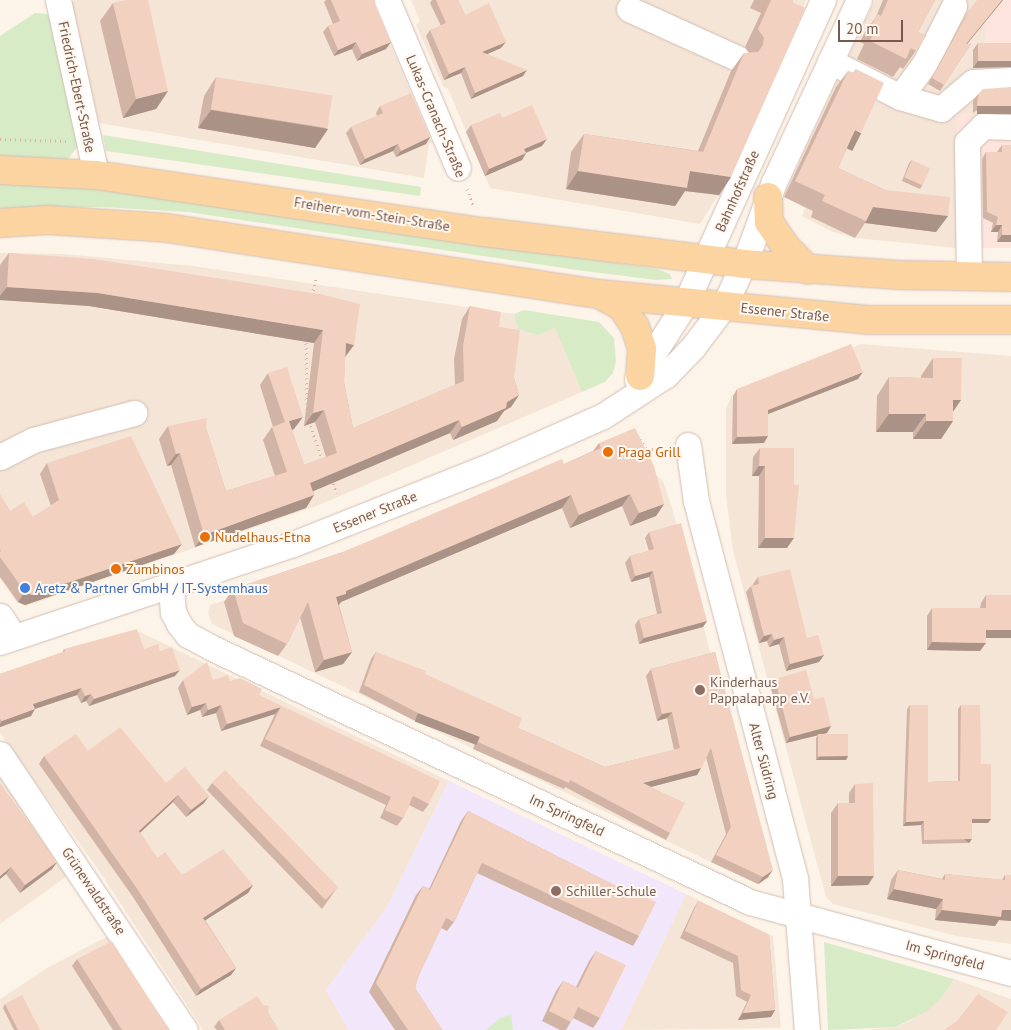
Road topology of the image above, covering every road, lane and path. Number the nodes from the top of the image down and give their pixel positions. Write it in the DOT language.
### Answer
graph roads {
  1 [pos="58,0"];
  2 [pos="387,0"];
  3 [pos="823,0"];
  4 [pos="859,0"];
  5 [pos="954,6"];
  6 [pos="629,9"];
  7 [pos="737,58"];
  8 [pos="830,61"];
  9 [pos="1011,80"];
  10 [pos="900,97"];
  11 [pos="1011,127"];
  12 [pos="0,139"];
  13 [pos="89,142"];
  14 [pos="458,168"];
  15 [pos="0,170"];
  16 [pos="96,175"];
  17 [pos="768,198"];
  18 [pos="0,223"];
  19 [pos="484,232"];
  20 [pos="707,259"];
  21 [pos="745,260"];
  22 [pos="808,270"];
  23 [pos="969,276"];
  24 [pos="1011,277"];
  25 [pos="316,279"];
  26 [pos="599,294"];
  27 [pos="686,302"];
  28 [pos="310,304"];
  29 [pos="724,306"];
  30 [pos="1011,320"];
  31 [pos="307,329"];
  32 [pos="640,376"];
  33 [pos="134,413"];
  34 [pos="603,416"];
  35 [pos="638,436"];
  36 [pos="688,445"];
  37 [pos="0,457"];
  38 [pos="326,468"];
  39 [pos="330,476"];
  40 [pos="337,493"];
  41 [pos="171,586"];
  42 [pos="0,616"];
  43 [pos="7,640"];
  44 [pos="0,754"];
  45 [pos="798,915"];
  46 [pos="1011,972"];
  47 [pos="185,1030"];
  48 [pos="807,1030"];
  1 -- 13 [label="street, Friedrich-Ebert-Straße"];
  2 -- 14 [label="street, Lukas-Cranach-Straße"];
  3 -- 20 [label="street, Bahnhofstraße"];
  4 -- 8 [label="street"];
  5 -- 10 [label="street"];
  6 -- 7 [label="street"];
  8 -- 10 [label="street"];
  8 -- 17 [label="street"];
  9 -- 10 [label="street"];
  11 -- 23 [label="street"];
  12 -- 13 [label="path"];
  13 -- 16 [label="street, Friedrich-Ebert-Straße"];
  14 -- 19 [label="path, Lukas-Cranach-Straße"];
  15 -- 16 [label="main road, Freiherr-vom-Stein-Straße"];
  16 -- 19 [label="main road, Freiherr-vom-Stein-Straße"];
  17 -- 21 [label="street"];
  17 -- 22 [label="main road"];
  18 -- 26 [label="main road"];
  19 -- 20 [label="main road, Freiherr-vom-Stein-Straße"];
  20 -- 21 [label="main road, Freiherr-vom-Stein-Straße"];
  20 -- 27 [label="street, Bahnhofstraße"];
  21 -- 22 [label="main road"];
  21 -- 29 [label="street"];
  22 -- 23 [label="main road"];
  23 -- 24 [label="main road"];
  25 -- 28 [label="path"];
  26 -- 27 [label="main road"];
  26 -- 32 [label="main road"];
  27 -- 29 [label="main road"];
  27 -- 32 [label="street, Bahnhofstraße"];
  29 -- 30 [label="main road, Essener Straße"];
  29 -- 34 [label="street, Essener Straße"];
  31 -- 38 [label="path"];
  32 -- 34 [label="street, Essener Straße"];
  33 -- 37 [label="street"];
  34 -- 41 [label="street, Essener Straße"];
  35 -- 36 [label="path"];
  36 -- 45 [label="street, Alter Südring"];
  39 -- 40 [label="path"];
  41 -- 43 [label="street, Essener Straße"];
  41 -- 45 [label="street, Im Springfeld"];
  42 -- 43 [label="street"];
  44 -- 47 [label="street, Grünewaldstraße"];
  45 -- 46 [label="street, Im Springfeld"];
  45 -- 48 [label="street, Alter Südring"];
}
